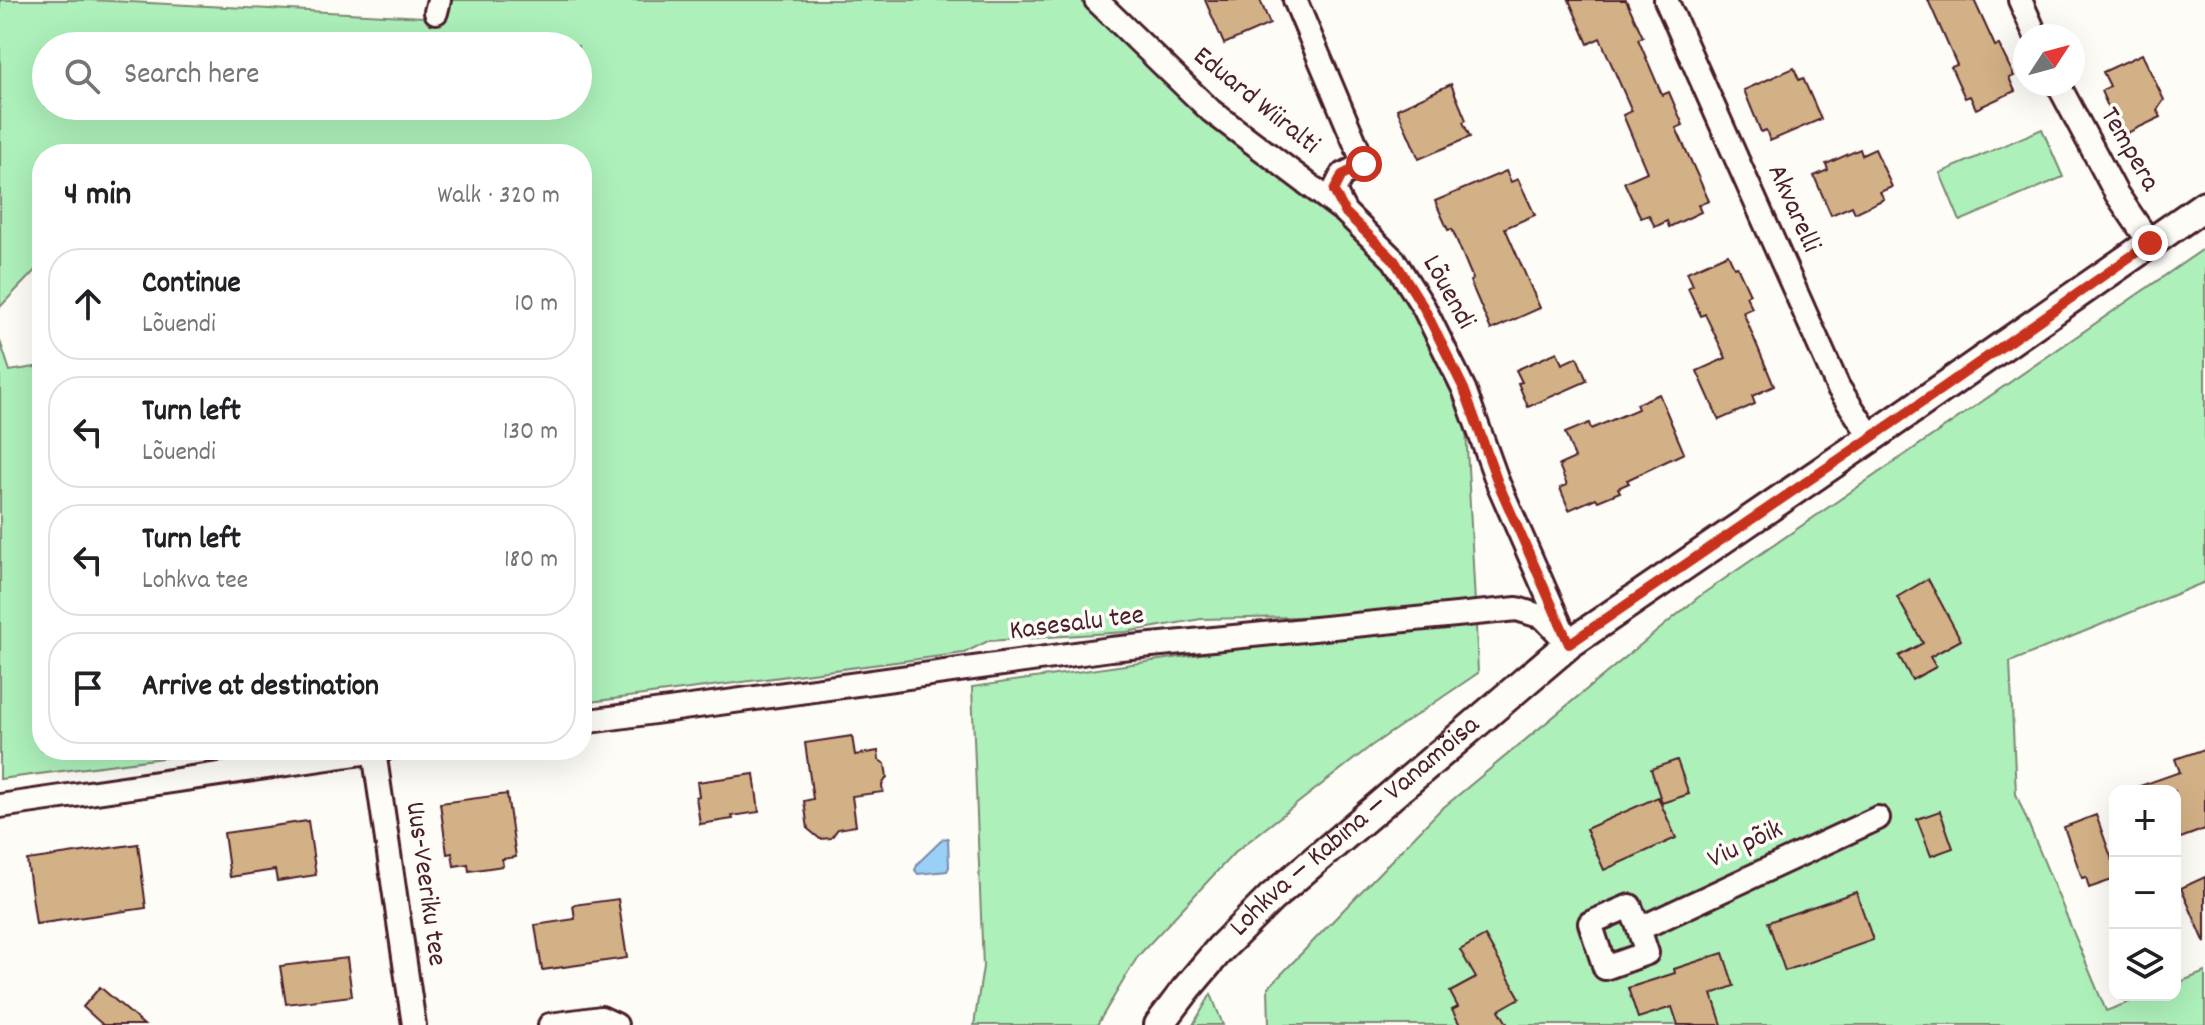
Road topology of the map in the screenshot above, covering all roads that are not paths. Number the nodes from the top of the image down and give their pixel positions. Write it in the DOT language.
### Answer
graph roads {
  1 [pos="1096,0"];
  2 [pos="1295,0"];
  3 [pos="1666,0"];
  4 [pos="2020,0"];
  5 [pos="2031,24"];
  6 [pos="2064,96"];
  7 [pos="2205,205"];
  8 [pos="1345,212"];
  9 [pos="2150,243"];
  10 [pos="1871,437"];
  11 [pos="1569,644"];
  12 [pos="592,721"];
  13 [pos="316,760"];
  14 [pos="379,760"];
  15 [pos="0,806"];
  16 [pos="1878,818"];
  17 [pos="1639,929"];
  18 [pos="414,1025"];
  19 [pos="550,1025"];
  20 [pos="616,1025"];
  21 [pos="1159,1025"];
  1 -- 8 [label="street, Eduard Wiiralti"];
  2 -- 8 [label="street"];
  3 -- 10 [label="street, Akvarelli"];
  4 -- 5 [label="street"];
  6 -- 9 [label="street, Tempera"];
  7 -- 9 [label="street, Lohkva — Kabina — Vanamõisa"];
  8 -- 11 [label="street, Lõuendi"];
  9 -- 10 [label="street, Lohkva — Kabina — Vanamõisa"];
  10 -- 11 [label="street, Lohkva — Kabina — Vanamõisa"];
  11 -- 12 [label="street, Kasesalu tee"];
  11 -- 21 [label="street, Lohkva — Kabina — Vanamõisa"];
  13 -- 15 [label="street"];
  14 -- 18 [label="street, Uus-Veeriku tee"];
  16 -- 17 [label="street, Viu põik"];
  19 -- 20 [label="street"];
}
